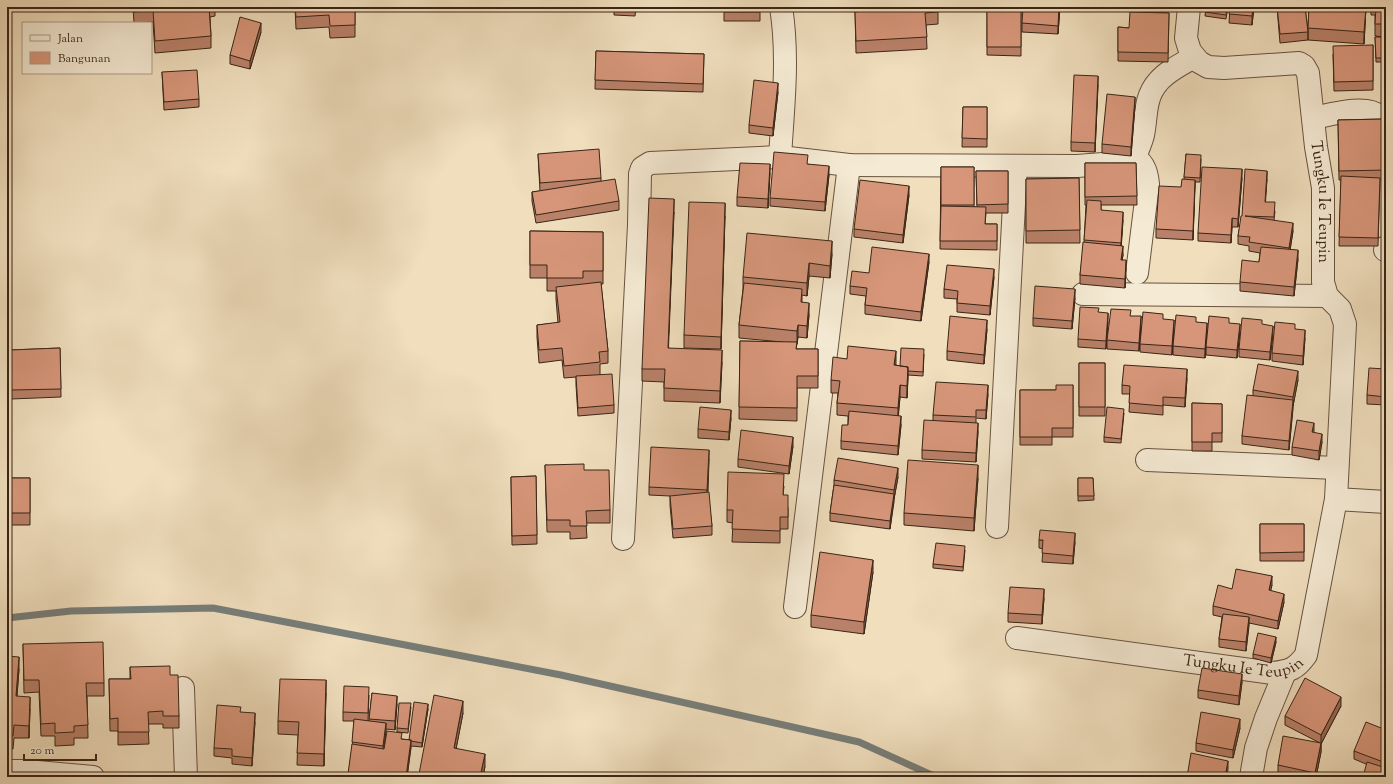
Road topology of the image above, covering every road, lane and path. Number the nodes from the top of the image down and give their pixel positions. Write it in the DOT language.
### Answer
graph roads {
  1 [pos="781,7"];
  2 [pos="1189,7"];
  3 [pos="1194,57"];
  4 [pos="1314,118"];
  5 [pos="1386,126"];
  6 [pos="780,157"];
  7 [pos="1135,158"];
  8 [pos="849,165"];
  9 [pos="1016,166"];
  10 [pos="1137,273"];
  11 [pos="1083,294"];
  12 [pos="1327,296"];
  13 [pos="1147,460"];
  14 [pos="1338,468"];
  15 [pos="1336,499"];
  16 [pos="1386,502"];
  17 [pos="997,527"];
  18 [pos="623,539"];
  19 [pos="795,607"];
  20 [pos="1017,638"];
  21 [pos="1285,672"];
  22 [pos="183,688"];
  23 [pos="7,771"];
  24 [pos="93,777"];
  25 [pos="186,777"];
  26 [pos="1251,777"];
  1 -- 6 [label="street"];
  2 -- 3 [label="street"];
  3 -- 4 [label="street, Tungku Ie Teupin"];
  3 -- 7 [label="street"];
  4 -- 5 [label="street"];
  4 -- 12 [label="street, Tungku Ie Teupin"];
  6 -- 8 [label="street"];
  6 -- 18 [label="street"];
  7 -- 9 [label="street"];
  7 -- 10 [label="street"];
  8 -- 9 [label="street"];
  8 -- 19 [label="street"];
  9 -- 17 [label="street"];
  11 -- 12 [label="street"];
  12 -- 14 [label="street, Tungku Ie Teupin"];
  13 -- 14 [label="street"];
  14 -- 15 [label="street, Tungku Ie Teupin"];
  15 -- 16 [label="street"];
  15 -- 21 [label="street, Tungku Ie Teupin"];
  20 -- 21 [label="street, Tungku Ie Teupin"];
  21 -- 26 [label="street"];
  22 -- 25 [label="street"];
  23 -- 24 [label="street"];
}
